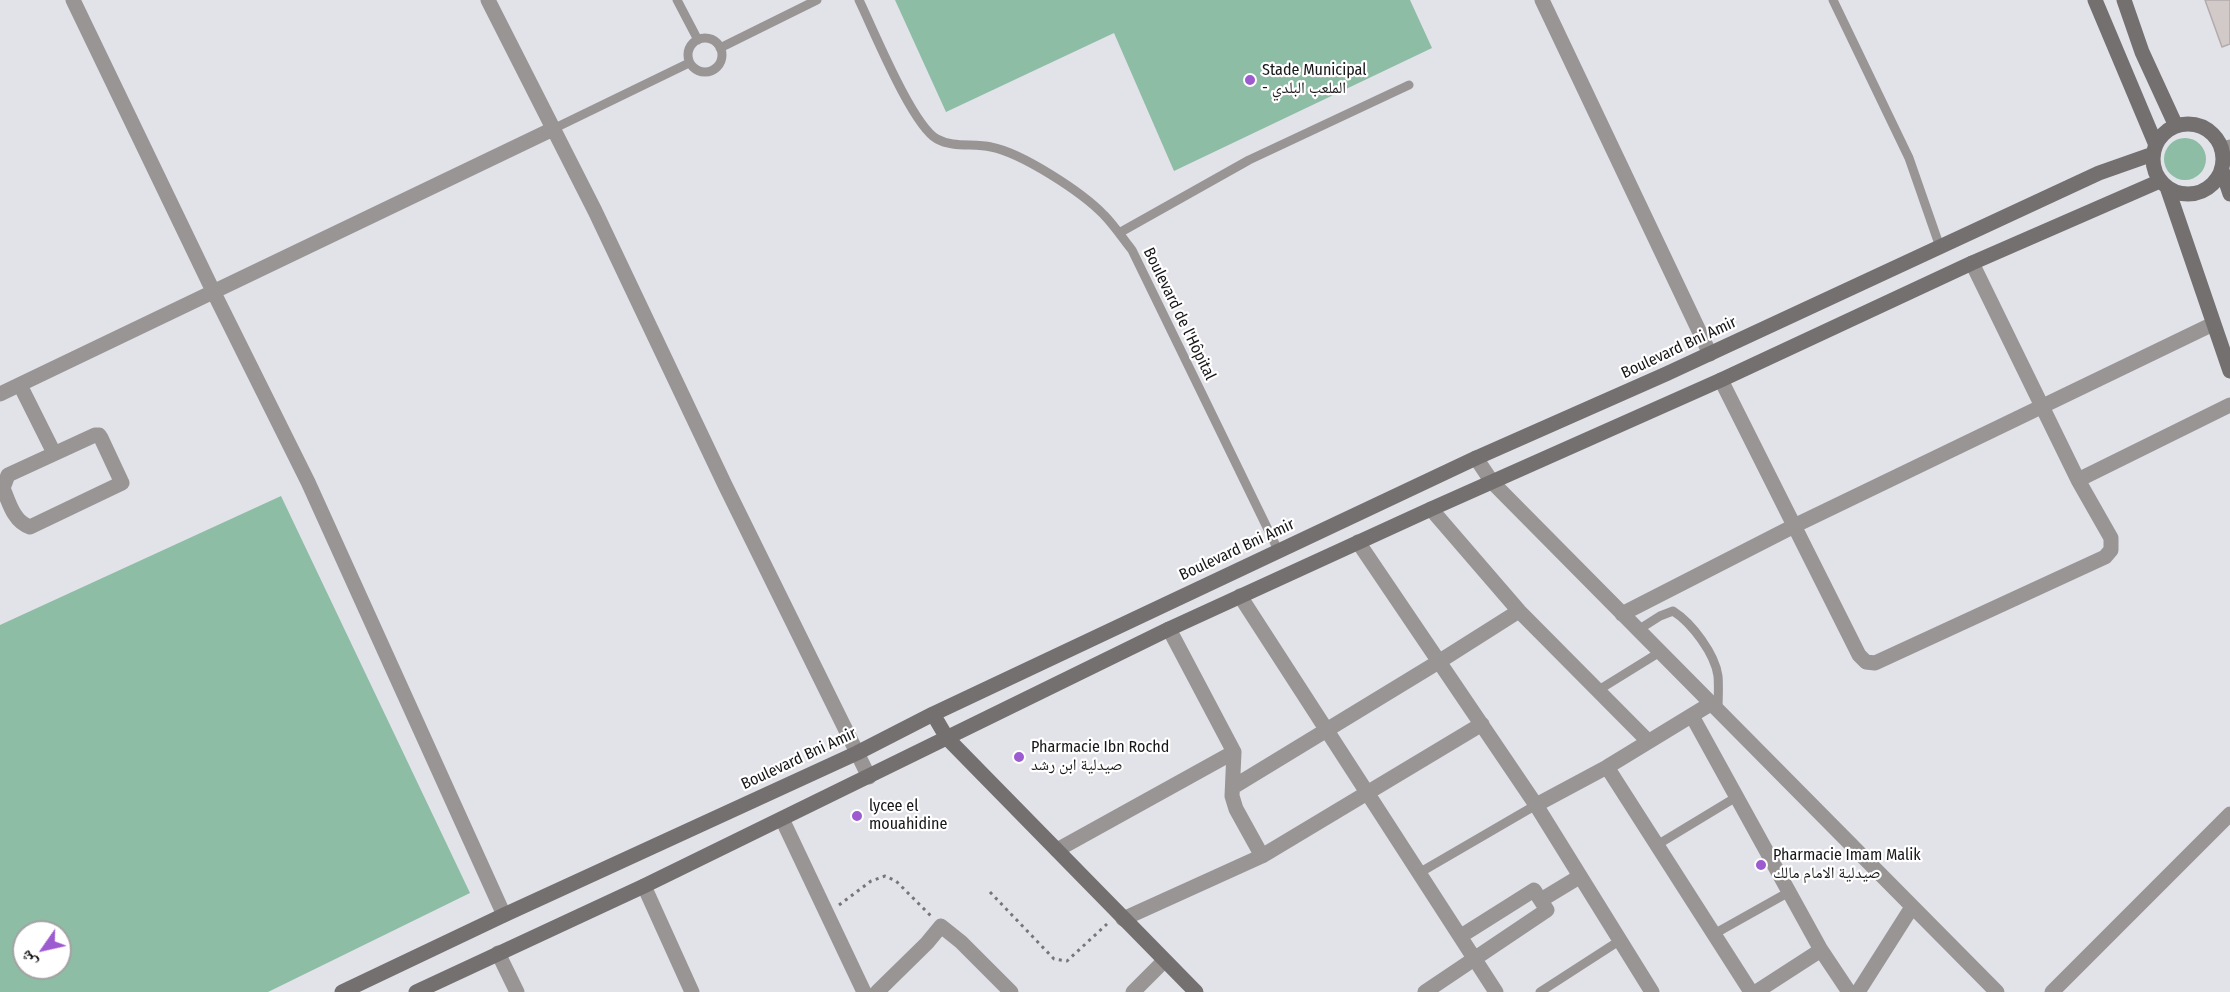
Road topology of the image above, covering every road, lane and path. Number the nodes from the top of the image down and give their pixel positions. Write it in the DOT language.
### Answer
graph roads {
  1 [pos="73,0"];
  2 [pos="488,0"];
  3 [pos="677,0"];
  4 [pos="817,0"];
  5 [pos="859,0"];
  6 [pos="1542,0"];
  7 [pos="1833,0"];
  8 [pos="2095,0"];
  9 [pos="2124,0"];
  10 [pos="698,40"];
  11 [pos="720,48"];
  12 [pos="690,63"];
  13 [pos="1409,85"];
  14 [pos="2176,126"];
  15 [pos="553,129"];
  16 [pos="2226,148"];
  17 [pos="2155,149"];
  18 [pos="2222,170"];
  19 [pos="2164,184"];
  20 [pos="2230,194"];
  21 [pos="1119,233"];
  22 [pos="1941,247"];
  23 [pos="1972,263"];
  24 [pos="214,293"];
  25 [pos="2213,324"];
  26 [pos="1710,354"];
  27 [pos="2230,371"];
  28 [pos="1722,380"];
  29 [pos="20,385"];
  30 [pos="0,394"];
  31 [pos="2230,405"];
  32 [pos="2041,406"];
  33 [pos="54,453"];
  34 [pos="1476,458"];
  35 [pos="2078,480"];
  36 [pos="1492,482"];
  37 [pos="1431,509"];
  38 [pos="1796,525"];
  39 [pos="1358,542"];
  40 [pos="1278,550"];
  41 [pos="1240,596"];
  42 [pos="1519,611"];
  43 [pos="1622,614"];
  44 [pos="1169,629"];
  45 [pos="1638,630"];
  46 [pos="1660,652"];
  47 [pos="1440,661"];
  48 [pos="1597,691"];
  49 [pos="1715,707"];
  50 [pos="933,714"];
  51 [pos="1692,716"];
  52 [pos="1482,724"];
  53 [pos="1327,729"];
  54 [pos="948,738"];
  55 [pos="1648,741"];
  56 [pos="1234,752"];
  57 [pos="857,753"];
  58 [pos="1607,767"];
  59 [pos="869,777"];
  60 [pos="1233,787"];
  61 [pos="1369,794"];
  62 [pos="1738,796"];
  63 [pos="1536,805"];
  64 [pos="782,819"];
  65 [pos="2228,821"];
  66 [pos="1657,845"];
  67 [pos="1057,850"];
  68 [pos="1262,856"];
  69 [pos="1419,873"];
  70 [pos="1579,877"];
  71 [pos="644,886"];
  72 [pos="990,892"];
  73 [pos="1790,892"];
  74 [pos="1541,900"];
  75 [pos="1912,907"];
  76 [pos="827,914"];
  77 [pos="504,915"];
  78 [pos="1121,916"];
  79 [pos="941,926"];
  80 [pos="1714,934"];
  81 [pos="1461,936"];
  82 [pos="1619,941"];
  83 [pos="1821,950"];
  84 [pos="498,953"];
  85 [pos="1475,959"];
  86 [pos="1164,961"];
  87 [pos="1432,990"];
  88 [pos="342,992"];
  89 [pos="416,992"];
  90 [pos="517,992"];
  91 [pos="692,992"];
  92 [pos="864,992"];
  93 [pos="877,992"];
  94 [pos="1011,992"];
  95 [pos="1133,992"];
  96 [pos="1196,992"];
  97 [pos="1496,992"];
  98 [pos="1540,992"];
  99 [pos="1652,992"];
  100 [pos="1753,992"];
  101 [pos="1849,992"];
  102 [pos="1858,992"];
  103 [pos="1997,992"];
  104 [pos="2052,992"];
  1 -- 24 [label="street"];
  2 -- 15 [label="street"];
  3 -- 10 [label="lane"];
  4 -- 11 [label="lane"];
  5 -- 21 [label="lane, Boulevard de l'Hôpital"];
  6 -- 26 [label="street"];
  7 -- 22 [label="lane"];
  8 -- 17 [label="main road"];
  9 -- 14 [label="main road"];
  10 -- 11 [label="lane"];
  10 -- 12 [label="lane"];
  11 -- 12 [label="lane"];
  12 -- 15 [label="lane"];
  13 -- 21 [label="lane"];
  14 -- 16 [label="main road"];
  14 -- 17 [label="main road"];
  15 -- 24 [label="street"];
  15 -- 57 [label="street"];
  16 -- 18 [label="main road"];
  17 -- 19 [label="main road"];
  17 -- 22 [label="main road, Boulevard Bni Amir"];
  18 -- 19 [label="main road"];
  18 -- 20 [label="main road"];
  19 -- 23 [label="main road"];
  19 -- 25 [label="main road"];
  21 -- 40 [label="lane, Boulevard de l'Hôpital"];
  22 -- 26 [label="main road, Boulevard Bni Amir"];
  23 -- 28 [label="main road"];
  23 -- 32 [label="street"];
  24 -- 29 [label="street"];
  24 -- 77 [label="street"];
  25 -- 27 [label="main road"];
  25 -- 32 [label="street"];
  26 -- 34 [label="main road, Boulevard Bni Amir"];
  28 -- 36 [label="main road"];
  28 -- 38 [label="street"];
  29 -- 30 [label="street"];
  29 -- 33 [label="street"];
  31 -- 35 [label="street"];
  32 -- 35 [label="street"];
  32 -- 38 [label="street"];
  33 -- 33 [label="street"];
  34 -- 36 [label="street"];
  34 -- 40 [label="main road, Boulevard Bni Amir"];
  35 -- 38 [label="street"];
  36 -- 37 [label="main road"];
  36 -- 43 [label="street"];
  37 -- 39 [label="main road"];
  37 -- 42 [label="street"];
  38 -- 43 [label="street"];
  39 -- 41 [label="main road"];
  39 -- 47 [label="street"];
  40 -- 50 [label="main road, Boulevard Bni Amir"];
  41 -- 44 [label="main road"];
  41 -- 53 [label="street"];
  42 -- 47 [label="street"];
  42 -- 48 [label="street"];
  43 -- 45 [label="street"];
  44 -- 54 [label="main road"];
  44 -- 56 [label="street"];
  45 -- 46 [label="street"];
  45 -- 49 [label="lane"];
  46 -- 48 [label="lane"];
  46 -- 49 [label="street"];
  47 -- 52 [label="street"];
  47 -- 53 [label="street"];
  48 -- 55 [label="street"];
  49 -- 51 [label="street"];
  49 -- 75 [label="street"];
  50 -- 54 [label="main road"];
  50 -- 57 [label="main road, Boulevard Bni Amir"];
  51 -- 55 [label="street"];
  51 -- 62 [label="street"];
  52 -- 61 [label="street"];
  52 -- 63 [label="street"];
  53 -- 60 [label="street"];
  53 -- 61 [label="street"];
  54 -- 59 [label="main road"];
  54 -- 67 [label="main road"];
  55 -- 58 [label="street"];
  56 -- 60 [label="street"];
  56 -- 67 [label="street"];
  57 -- 59 [label="street"];
  57 -- 77 [label="main road, Boulevard Bni Amir"];
  58 -- 63 [label="street"];
  58 -- 66 [label="street"];
  59 -- 64 [label="main road"];
  60 -- 68 [label="street"];
  61 -- 68 [label="street"];
  61 -- 69 [label="street"];
  62 -- 66 [label="lane"];
  62 -- 73 [label="street"];
  63 -- 69 [label="lane"];
  63 -- 70 [label="street"];
  64 -- 71 [label="main road"];
  64 -- 76 [label="street"];
  65 -- 104 [label="street"];
  66 -- 80 [label="street"];
  67 -- 78 [label="main road"];
  68 -- 78 [label="street"];
  69 -- 81 [label="street"];
  70 -- 74 [label="street"];
  70 -- 82 [label="street"];
  71 -- 84 [label="main road"];
  71 -- 91 [label="street"];
  72 -- 78 [label="path"];
  73 -- 80 [label="lane"];
  73 -- 83 [label="street"];
  74 -- 81 [label="street"];
  74 -- 85 [label="street"];
  75 -- 102 [label="street"];
  75 -- 103 [label="street"];
  76 -- 79 [label="path"];
  76 -- 92 [label="street"];
  77 -- 88 [label="main road, Boulevard Bni Amir"];
  78 -- 86 [label="main road"];
  79 -- 93 [label="street"];
  79 -- 94 [label="street"];
  80 -- 100 [label="street"];
  81 -- 85 [label="street"];
  82 -- 98 [label="lane"];
  82 -- 99 [label="street"];
  83 -- 100 [label="street"];
  83 -- 101 [label="street"];
  84 -- 89 [label="main road"];
  84 -- 90 [label="street"];
  85 -- 87 [label="street"];
  85 -- 97 [label="street"];
  86 -- 95 [label="street"];
  86 -- 96 [label="main road"];
}
